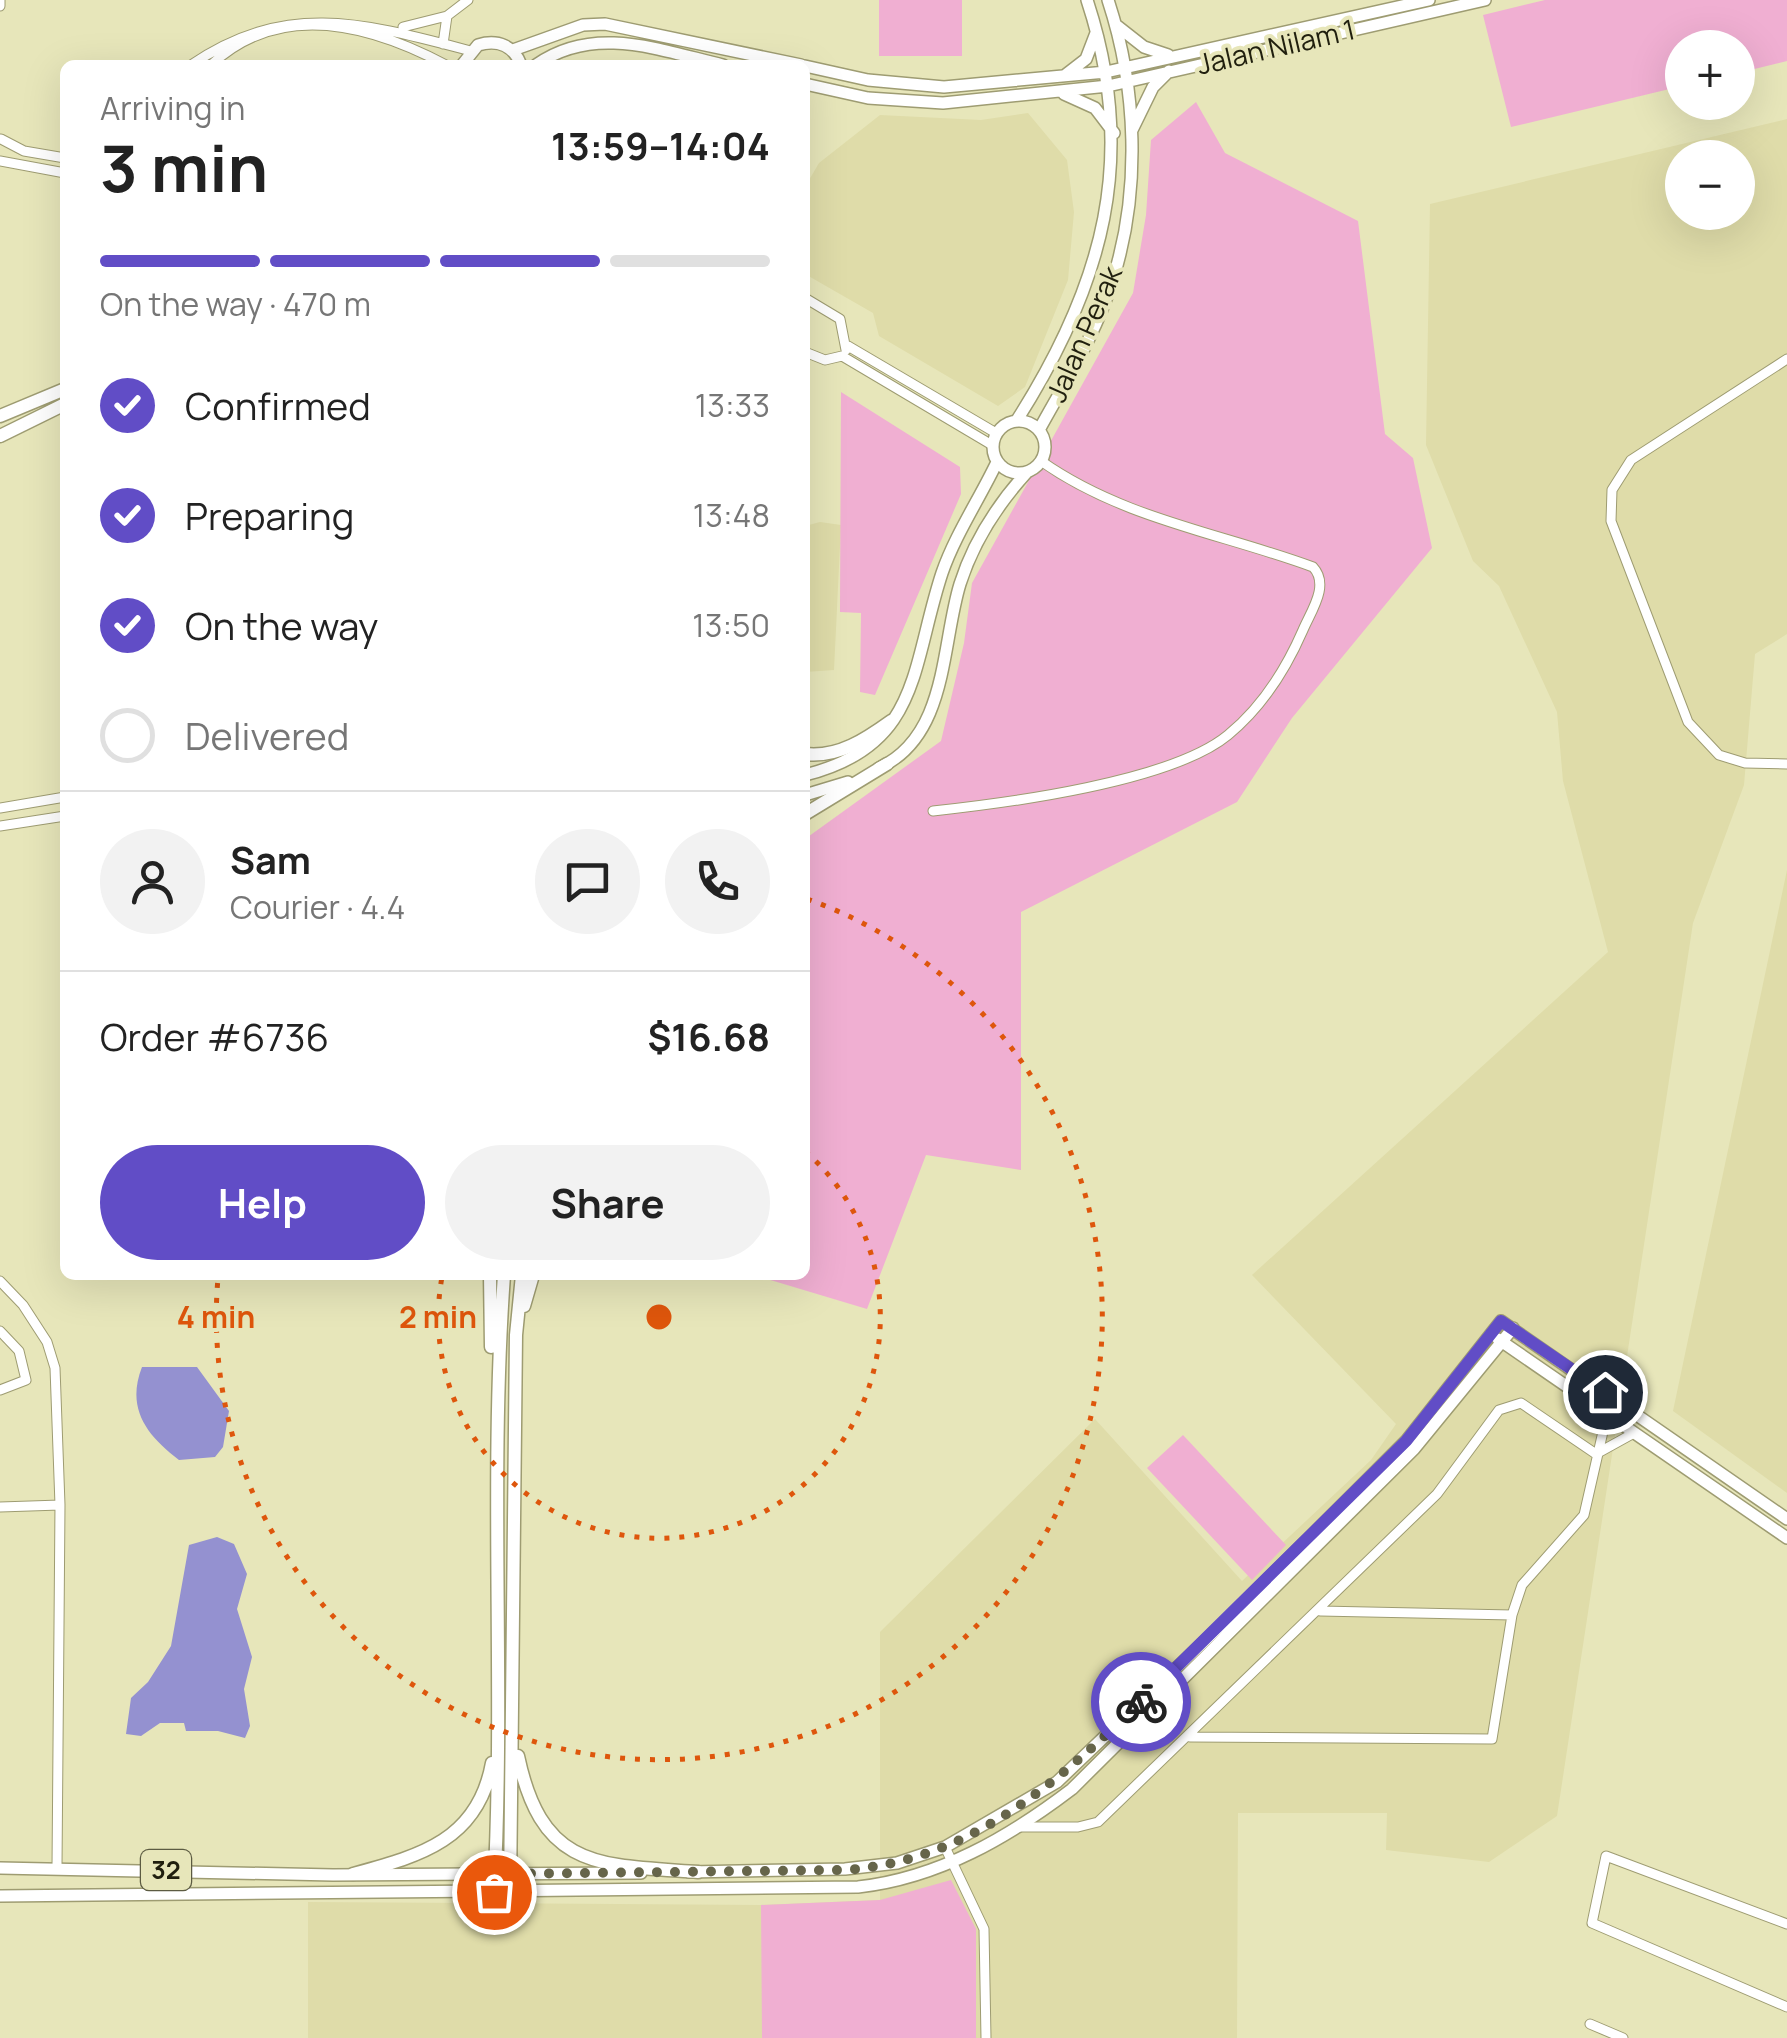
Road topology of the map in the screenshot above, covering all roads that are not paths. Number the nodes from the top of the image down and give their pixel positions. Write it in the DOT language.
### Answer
graph roads {
  1 [pos="468,0"];
  2 [pos="1087,0"];
  3 [pos="1108,0"];
  4 [pos="1429,0"];
  5 [pos="1485,0"];
  6 [pos="356,12"];
  7 [pos="447,16"];
  8 [pos="255,20"];
  9 [pos="1116,25"];
  10 [pos="401,28"];
  11 [pos="1097,30"];
  12 [pos="443,44"];
  13 [pos="513,50"];
  14 [pos="470,51"];
  15 [pos="1174,56"];
  16 [pos="196,60"];
  17 [pos="216,60"];
  18 [pos="434,60"];
  19 [pos="465,60"];
  20 [pos="518,60"];
  21 [pos="545,60"];
  22 [pos="698,60"];
  23 [pos="779,60"];
  24 [pos="810,67"];
  25 [pos="1124,68"];
  26 [pos="1169,71"];
  27 [pos="1106,72"];
  28 [pos="1064,76"];
  29 [pos="1126,82"];
  30 [pos="810,85"];
  31 [pos="1108,86"];
  32 [pos="1054,92"];
  33 [pos="1132,131"];
  34 [pos="1114,133"];
  35 [pos="0,138"];
  36 [pos="60,157"];
  37 [pos="0,161"];
  38 [pos="60,172"];
  39 [pos="810,301"];
  40 [pos="848,346"];
  41 [pos="810,354"];
  42 [pos="842,356"];
  43 [pos="1787,359"];
  44 [pos="60,388"];
  45 [pos="60,406"];
  46 [pos="0,416"];
  47 [pos="1016,420"];
  48 [pos="1039,430"];
  49 [pos="0,436"];
  50 [pos="994,439"];
  51 [pos="1041,461"];
  52 [pos="997,462"];
  53 [pos="1026,472"];
  54 [pos="891,720"];
  55 [pos="810,753"];
  56 [pos="887,764"];
  57 [pos="1787,764"];
  58 [pos="810,773"];
  59 [pos="810,794"];
  60 [pos="60,798"];
  61 [pos="0,808"];
  62 [pos="933,810"];
  63 [pos="810,811"];
  64 [pos="60,817"];
  65 [pos="0,826"];
  66 [pos="490,1280"];
  67 [pos="504,1280"];
  68 [pos="522,1280"];
  69 [pos="532,1280"];
  70 [pos="0,1281"];
  71 [pos="1513,1328"];
  72 [pos="0,1331"];
  73 [pos="1490,1334"];
  74 [pos="516,1336"];
  75 [pos="1502,1342"];
  76 [pos="0,1390"];
  77 [pos="1636,1413"];
  78 [pos="1607,1414"];
  79 [pos="1639,1437"];
  80 [pos="494,1441"];
  81 [pos="1596,1454"];
  82 [pos="60,1505"];
  83 [pos="0,1507"];
  84 [pos="1787,1519"];
  85 [pos="1787,1538"];
  86 [pos="1320,1611"];
  87 [pos="1512,1615"];
  88 [pos="498,1734"];
  89 [pos="514,1734"];
  90 [pos="1190,1736"];
  91 [pos="1016,1827"];
  92 [pos="945,1847"];
  93 [pos="953,1863"];
  94 [pos="57,1867"];
  95 [pos="0,1868"];
  96 [pos="698,1872"];
  97 [pos="352,1874"];
  98 [pos="495,1874"];
  99 [pos="510,1874"];
  100 [pos="494,1892"];
  101 [pos="510,1892"];
  102 [pos="0,1896"];
  103 [pos="1787,1924"];
  104 [pos="1787,2007"];
  105 [pos="1590,2024"];
  106 [pos="986,2038"];
  107 [pos="1623,2038"];
  1 -- 7 [label="street"];
  2 -- 11 [label="main road, Jalan Perak"];
  3 -- 9 [label="main road, Jalan Perak"];
  4 -- 15 [label="main road, Jalan Nilam 1"];
  5 -- 26 [label="main road, Jalan Nilam 1"];
  6 -- 10 [label="street"];
  7 -- 10 [label="street"];
  7 -- 12 [label="street"];
  8 -- 16 [label="street"];
  9 -- 15 [label="main road"];
  9 -- 25 [label="main road, Jalan Perak"];
  10 -- 12 [label="street"];
  11 -- 27 [label="main road, Jalan Perak"];
  11 -- 28 [label="main road"];
  12 -- 14 [label="street"];
  13 -- 14 [label="main road, Jalan Nilam 1"];
  13 -- 20 [label="main road"];
  13 -- 23 [label="main road, Jalan Nilam 1"];
  14 -- 19 [label="main road"];
  15 -- 25 [label="main road, Jalan Nilam 1"];
  17 -- 18 [label="street"];
  21 -- 22 [label="main road"];
  24 -- 28 [label="main road, Jalan Nilam 1"];
  25 -- 27 [label="main road, Jalan Nilam 1"];
  25 -- 29 [label="main road, Jalan Perak"];
  26 -- 29 [label="main road, Jalan Nilam 1"];
  26 -- 33 [label="main road"];
  27 -- 28 [label="main road, Jalan Nilam 1"];
  27 -- 31 [label="main road, Jalan Perak"];
  29 -- 31 [label="main road, Jalan Nilam 1"];
  29 -- 33 [label="main road, Jalan Perak"];
  30 -- 32 [label="main road, Jalan Nilam 1"];
  31 -- 32 [label="main road, Jalan Nilam 1"];
  31 -- 34 [label="main road, Jalan Perak"];
  32 -- 34 [label="main road"];
  33 -- 48 [label="main road, Jalan Perak"];
  34 -- 47 [label="main road, Jalan Perak"];
  35 -- 36 [label="street"];
  37 -- 38 [label="street"];
  39 -- 40 [label="street"];
  40 -- 42 [label="street"];
  40 -- 50 [label="street"];
  41 -- 42 [label="street"];
  42 -- 50 [label="street"];
  43 -- 57 [label="street"];
  44 -- 46 [label="highway"];
  45 -- 49 [label="highway"];
  47 -- 48 [label="main road"];
  47 -- 50 [label="main road"];
  48 -- 51 [label="main road"];
  50 -- 52 [label="main road"];
  51 -- 53 [label="main road"];
  51 -- 62 [label="street"];
  52 -- 53 [label="main road"];
  52 -- 54 [label="main road"];
  53 -- 56 [label="main road"];
  54 -- 55 [label="highway"];
  54 -- 58 [label="main road"];
  56 -- 59 [label="main road"];
  56 -- 63 [label="highway"];
  60 -- 61 [label="street"];
  64 -- 65 [label="street"];
  66 -- 80 [label="highway"];
  67 -- 80 [label="highway"];
  68 -- 74 [label="highway"];
  69 -- 74 [label="highway"];
  70 -- 82 [label="street"];
  71 -- 73 [label="main road, 32"];
  71 -- 75 [label="main road, 32"];
  71 -- 77 [label="main road"];
  72 -- 76 [label="street"];
  73 -- 75 [label="main road"];
  73 -- 92 [label="main road, 32"];
  74 -- 89 [label="highway"];
  75 -- 78 [label="main road"];
  75 -- 91 [label="main road, 32"];
  77 -- 79 [label="main road"];
  77 -- 84 [label="main road"];
  78 -- 79 [label="main road"];
  78 -- 81 [label="street"];
  79 -- 81 [label="street"];
  79 -- 85 [label="main road"];
  80 -- 88 [label="highway"];
  81 -- 86 [label="street"];
  81 -- 87 [label="street"];
  82 -- 83 [label="street"];
  82 -- 94 [label="street"];
  86 -- 87 [label="street"];
  86 -- 90 [label="street"];
  87 -- 90 [label="street"];
  88 -- 97 [label="highway"];
  88 -- 98 [label="highway"];
  89 -- 96 [label="highway"];
  89 -- 99 [label="highway"];
  90 -- 91 [label="street"];
  91 -- 93 [label="main road, 32"];
  92 -- 93 [label="street"];
  92 -- 96 [label="main road, 32"];
  93 -- 101 [label="main road, 32"];
  93 -- 106 [label="street"];
  94 -- 95 [label="main road, 32"];
  94 -- 97 [label="main road, 32"];
  96 -- 99 [label="main road, 32"];
  97 -- 98 [label="main road, 32"];
  98 -- 99 [label="main road, 32"];
  98 -- 100 [label="highway"];
  99 -- 101 [label="highway"];
  100 -- 101 [label="main road, 32"];
  100 -- 102 [label="main road, 32"];
  103 -- 104 [label="street"];
  105 -- 107 [label="street"];
}
